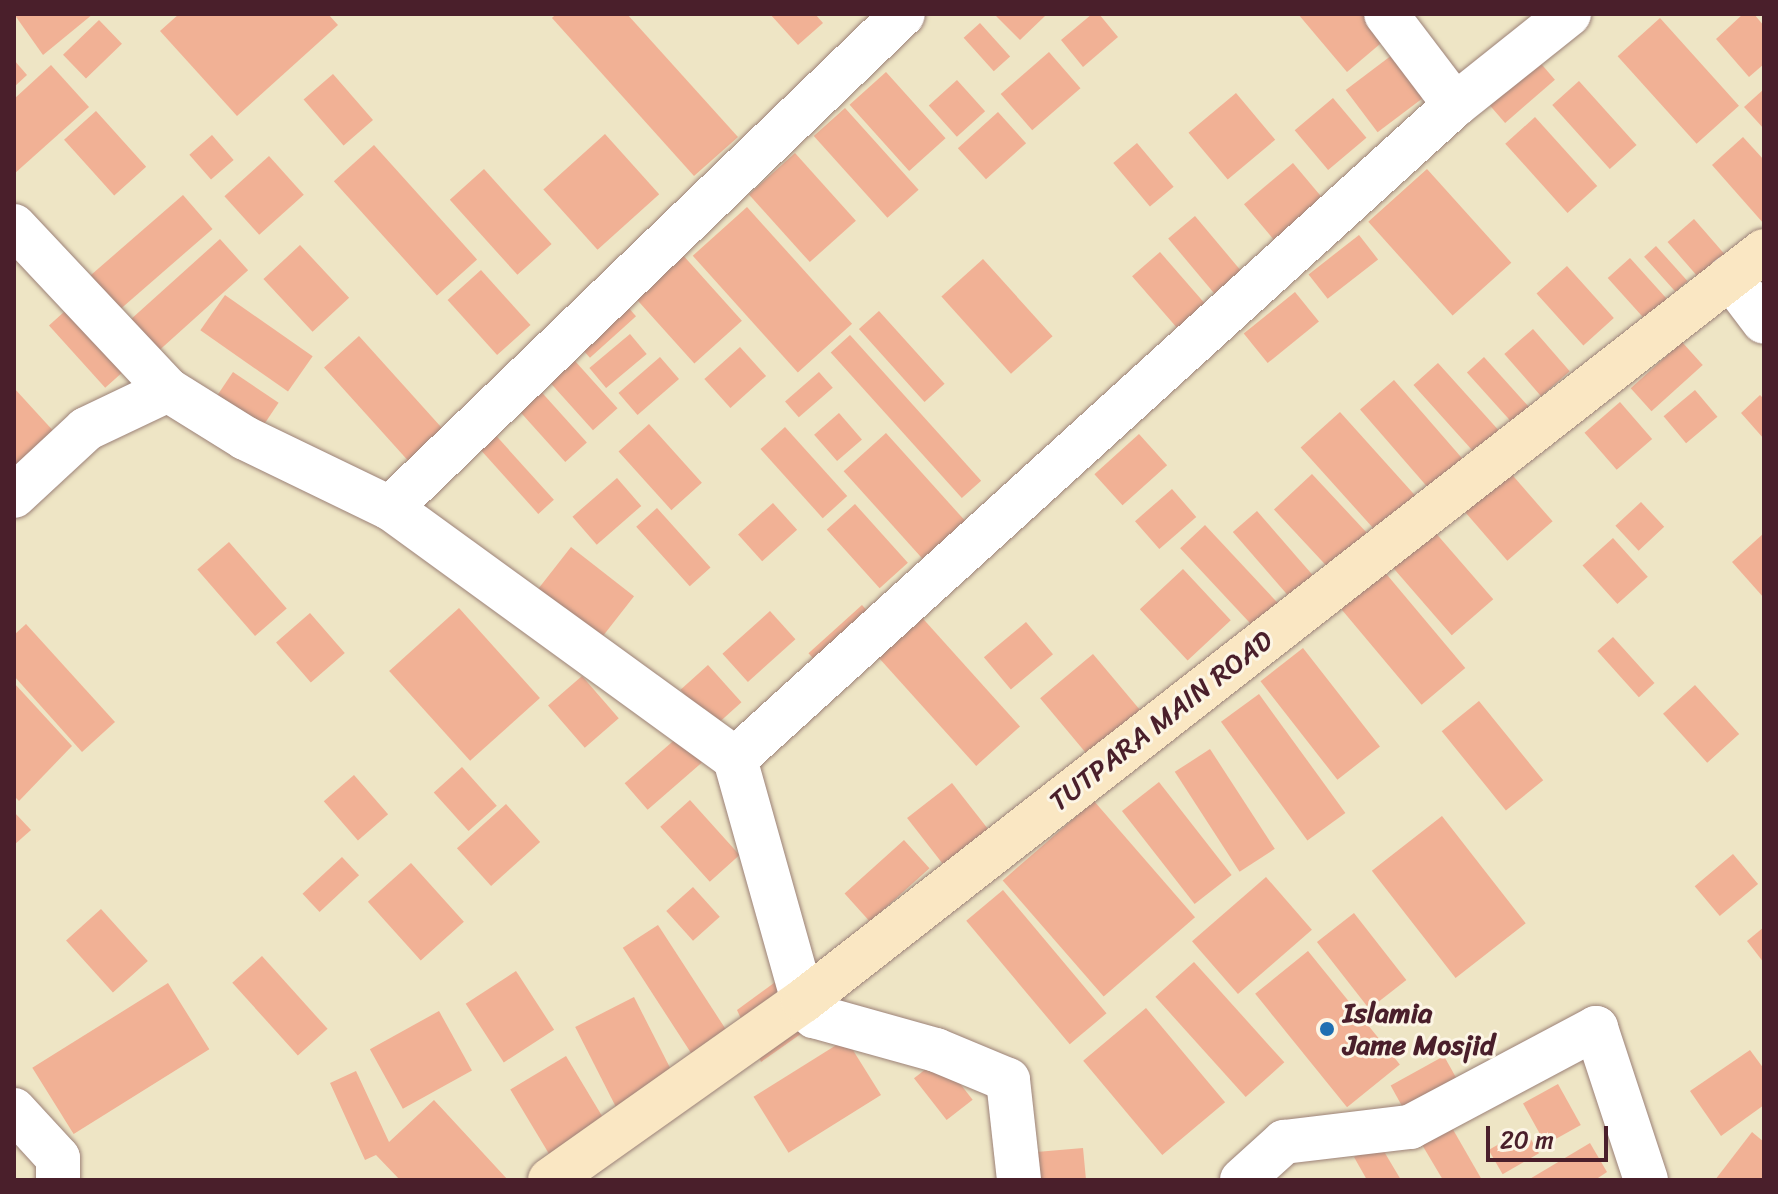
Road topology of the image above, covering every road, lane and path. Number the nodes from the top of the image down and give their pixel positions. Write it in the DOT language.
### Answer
graph roads {
  1 [pos="903,14"];
  2 [pos="1386,14"];
  3 [pos="1569,14"];
  4 [pos="1455,105"];
  5 [pos="14,226"];
  6 [pos="1764,251"];
  7 [pos="1730,277"];
  8 [pos="1764,322"];
  9 [pos="168,390"];
  10 [pos="14,496"];
  11 [pos="390,508"];
  12 [pos="735,759"];
  13 [pos="808,1008"];
  14 [pos="14,1110"];
  15 [pos="58,1180"];
  16 [pos="550,1180"];
  17 [pos="1019,1180"];
  18 [pos="1242,1180"];
  19 [pos="1646,1180"];
  1 -- 11 [label="street"];
  2 -- 4 [label="street"];
  3 -- 4 [label="street"];
  4 -- 12 [label="street"];
  5 -- 9 [label="street"];
  6 -- 7 [label="street, TUTPARA MAIN ROAD"];
  7 -- 8 [label="street"];
  7 -- 13 [label="street, TUTPARA MAIN ROAD"];
  9 -- 10 [label="street"];
  9 -- 11 [label="street"];
  11 -- 12 [label="street"];
  12 -- 13 [label="street"];
  13 -- 16 [label="street, TUTPARA MAIN ROAD"];
  13 -- 17 [label="street"];
  14 -- 15 [label="street"];
  18 -- 19 [label="street"];
}
